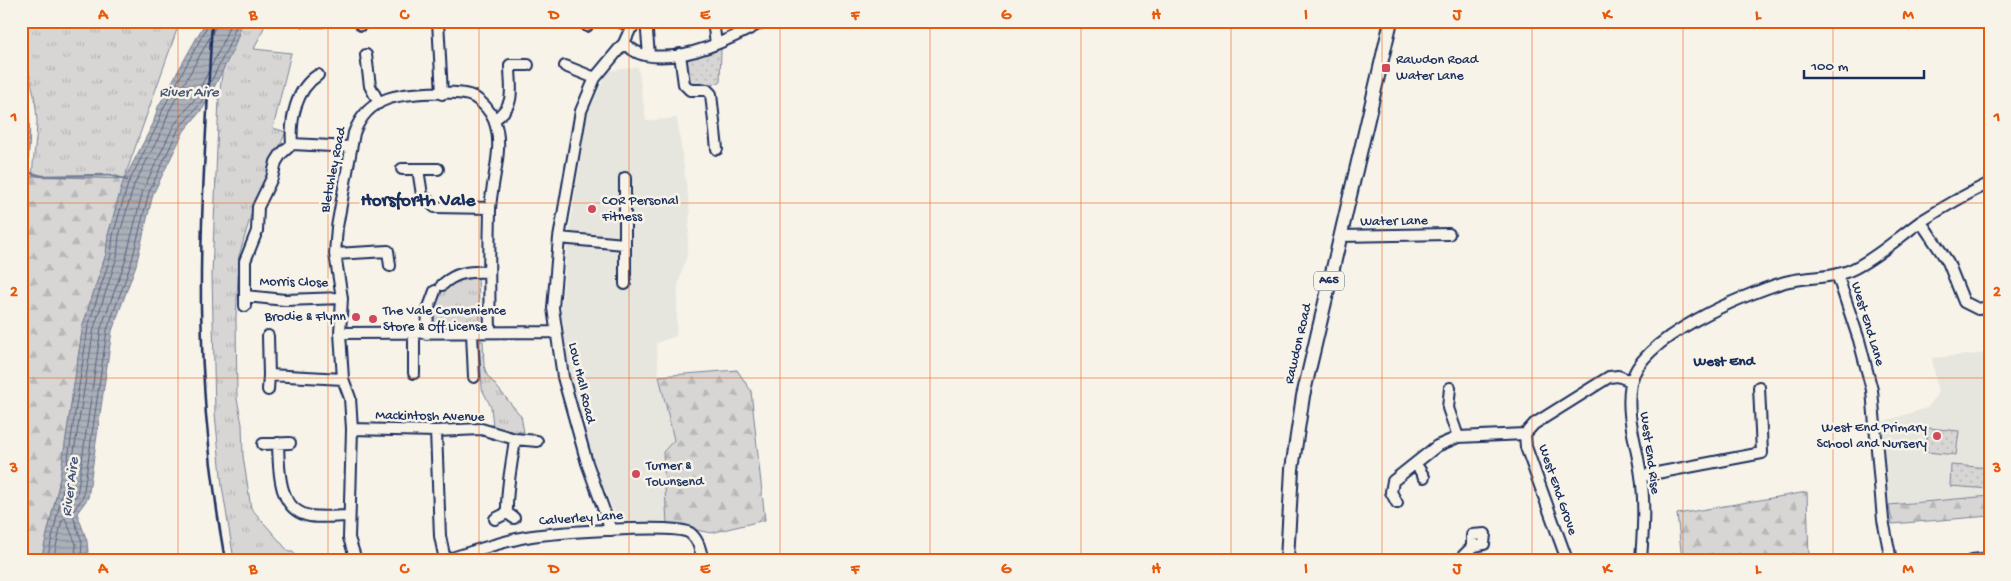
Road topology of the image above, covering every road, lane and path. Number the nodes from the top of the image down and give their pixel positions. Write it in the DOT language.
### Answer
graph roads {
  1 [pos="305,21"];
  2 [pos="322,21"];
  3 [pos="438,21"];
  4 [pos="618,21"];
  5 [pos="646,21"];
  6 [pos="713,21"];
  7 [pos="1391,21"];
  8 [pos="761,23"];
  9 [pos="634,24"];
  10 [pos="624,44"];
  11 [pos="716,44"];
  12 [pos="680,54"];
  13 [pos="366,55"];
  14 [pos="649,55"];
  15 [pos="528,65"];
  16 [pos="565,66"];
  17 [pos="318,75"];
  18 [pos="595,78"];
  19 [pos="442,94"];
  20 [pos="379,103"];
  21 [pos="494,120"];
  22 [pos="292,144"];
  23 [pos="351,147"];
  24 [pos="717,149"];
  25 [pos="438,168"];
  26 [pos="402,169"];
  27 [pos="418,169"];
  28 [pos="625,178"];
  29 [pos="1990,183"];
  30 [pos="490,208"];
  31 [pos="1921,222"];
  32 [pos="1449,234"];
  33 [pos="1340,236"];
  34 [pos="559,238"];
  35 [pos="624,244"];
  36 [pos="335,254"];
  37 [pos="390,266"];
  38 [pos="489,272"];
  39 [pos="1837,274"];
  40 [pos="625,284"];
  41 [pos="342,298"];
  42 [pos="1990,307"];
  43 [pos="490,332"];
  44 [pos="555,332"];
  45 [pos="340,333"];
  46 [pos="414,333"];
  47 [pos="472,333"];
  48 [pos="427,334"];
  49 [pos="268,336"];
  50 [pos="414,373"];
  51 [pos="269,375"];
  52 [pos="474,377"];
  53 [pos="343,380"];
  54 [pos="1631,381"];
  55 [pos="1759,387"];
  56 [pos="1450,388"];
  57 [pos="268,390"];
  58 [pos="352,429"];
  59 [pos="436,431"];
  60 [pos="1525,434"];
  61 [pos="1458,437"];
  62 [pos="515,439"];
  63 [pos="537,440"];
  64 [pos="290,443"];
  65 [pos="263,444"];
  66 [pos="278,444"];
  67 [pos="1416,464"];
  68 [pos="1641,476"];
  69 [pos="1424,477"];
  70 [pos="1397,503"];
  71 [pos="349,516"];
  72 [pos="494,519"];
  73 [pos="611,530"];
  74 [pos="1472,547"];
  75 [pos="1990,558"];
  76 [pos="356,560"];
  77 [pos="445,560"];
  78 [pos="703,560"];
  79 [pos="1287,560"];
  80 [pos="1459,560"];
  81 [pos="1567,560"];
  82 [pos="1641,560"];
  83 [pos="1891,560"];
  84 [pos="1972,560"];
  1 -- 2 [label="street"];
  3 -- 19 [label="street"];
  4 -- 9 [label="street"];
  5 -- 14 [label="street"];
  6 -- 11 [label="street"];
  7 -- 33 [label="main road, Rawdon Road / A65"];
  8 -- 11 [label="street"];
  9 -- 10 [label="street, Low Hall Road"];
  10 -- 14 [label="street"];
  10 -- 18 [label="street, Low Hall Road"];
  11 -- 12 [label="street"];
  12 -- 14 [label="street"];
  12 -- 24 [label="street"];
  13 -- 20 [label="street"];
  15 -- 21 [label="street"];
  16 -- 18 [label="street"];
  17 -- 22 [label="street"];
  18 -- 34 [label="street, Low Hall Road"];
  19 -- 20 [label="street, Bletchley Road"];
  19 -- 21 [label="street, Bletchley Road"];
  20 -- 23 [label="street, Bletchley Road"];
  21 -- 30 [label="street"];
  22 -- 23 [label="street"];
  22 -- 41 [label="street, Morris Close"];
  23 -- 36 [label="street, Bletchley Road"];
  25 -- 27 [label="street"];
  26 -- 27 [label="street"];
  27 -- 30 [label="street"];
  28 -- 35 [label="street"];
  29 -- 31 [label="street, West End Lane"];
  30 -- 38 [label="street"];
  31 -- 39 [label="street, West End Lane"];
  31 -- 42 [label="street"];
  32 -- 33 [label="street, Water Lane"];
  33 -- 79 [label="main road, Rawdon Road / A65"];
  34 -- 35 [label="street"];
  34 -- 44 [label="street, Low Hall Road"];
  35 -- 40 [label="street"];
  36 -- 37 [label="street"];
  36 -- 41 [label="street, Bletchley Road"];
  38 -- 43 [label="street"];
  38 -- 48 [label="street"];
  39 -- 54 [label="street, West End Rise"];
  39 -- 83 [label="street, West End Lane"];
  41 -- 45 [label="street, Bletchley Road"];
  43 -- 44 [label="street"];
  43 -- 47 [label="street"];
  44 -- 73 [label="street, Low Hall Road"];
  45 -- 46 [label="street"];
  45 -- 53 [label="street, Bletchley Road"];
  46 -- 48 [label="street"];
  46 -- 50 [label="street"];
  47 -- 48 [label="street"];
  47 -- 52 [label="street"];
  49 -- 51 [label="street"];
  51 -- 53 [label="street"];
  51 -- 57 [label="street"];
  53 -- 58 [label="street, Bletchley Road"];
  54 -- 60 [label="street, West End Grove"];
  54 -- 68 [label="street, West End Rise"];
  55 -- 68 [label="street"];
  56 -- 61 [label="street"];
  58 -- 59 [label="street, Mackintosh Avenue"];
  58 -- 71 [label="street, Bletchley Road"];
  59 -- 62 [label="street, Mackintosh Avenue"];
  59 -- 77 [label="street"];
  60 -- 61 [label="street"];
  60 -- 81 [label="street, West End Grove"];
  61 -- 67 [label="street"];
  62 -- 63 [label="street, Mackintosh Avenue"];
  62 -- 72 [label="street"];
  64 -- 66 [label="street"];
  65 -- 66 [label="street"];
  66 -- 71 [label="street"];
  67 -- 69 [label="street"];
  67 -- 70 [label="street"];
  68 -- 82 [label="street, West End Rise"];
  71 -- 76 [label="street, Bletchley Road"];
  73 -- 77 [label="street, Calverley Lane"];
  73 -- 78 [label="street, Calverley Lane"];
  74 -- 80 [label="street"];
  75 -- 84 [label="street"];
}
